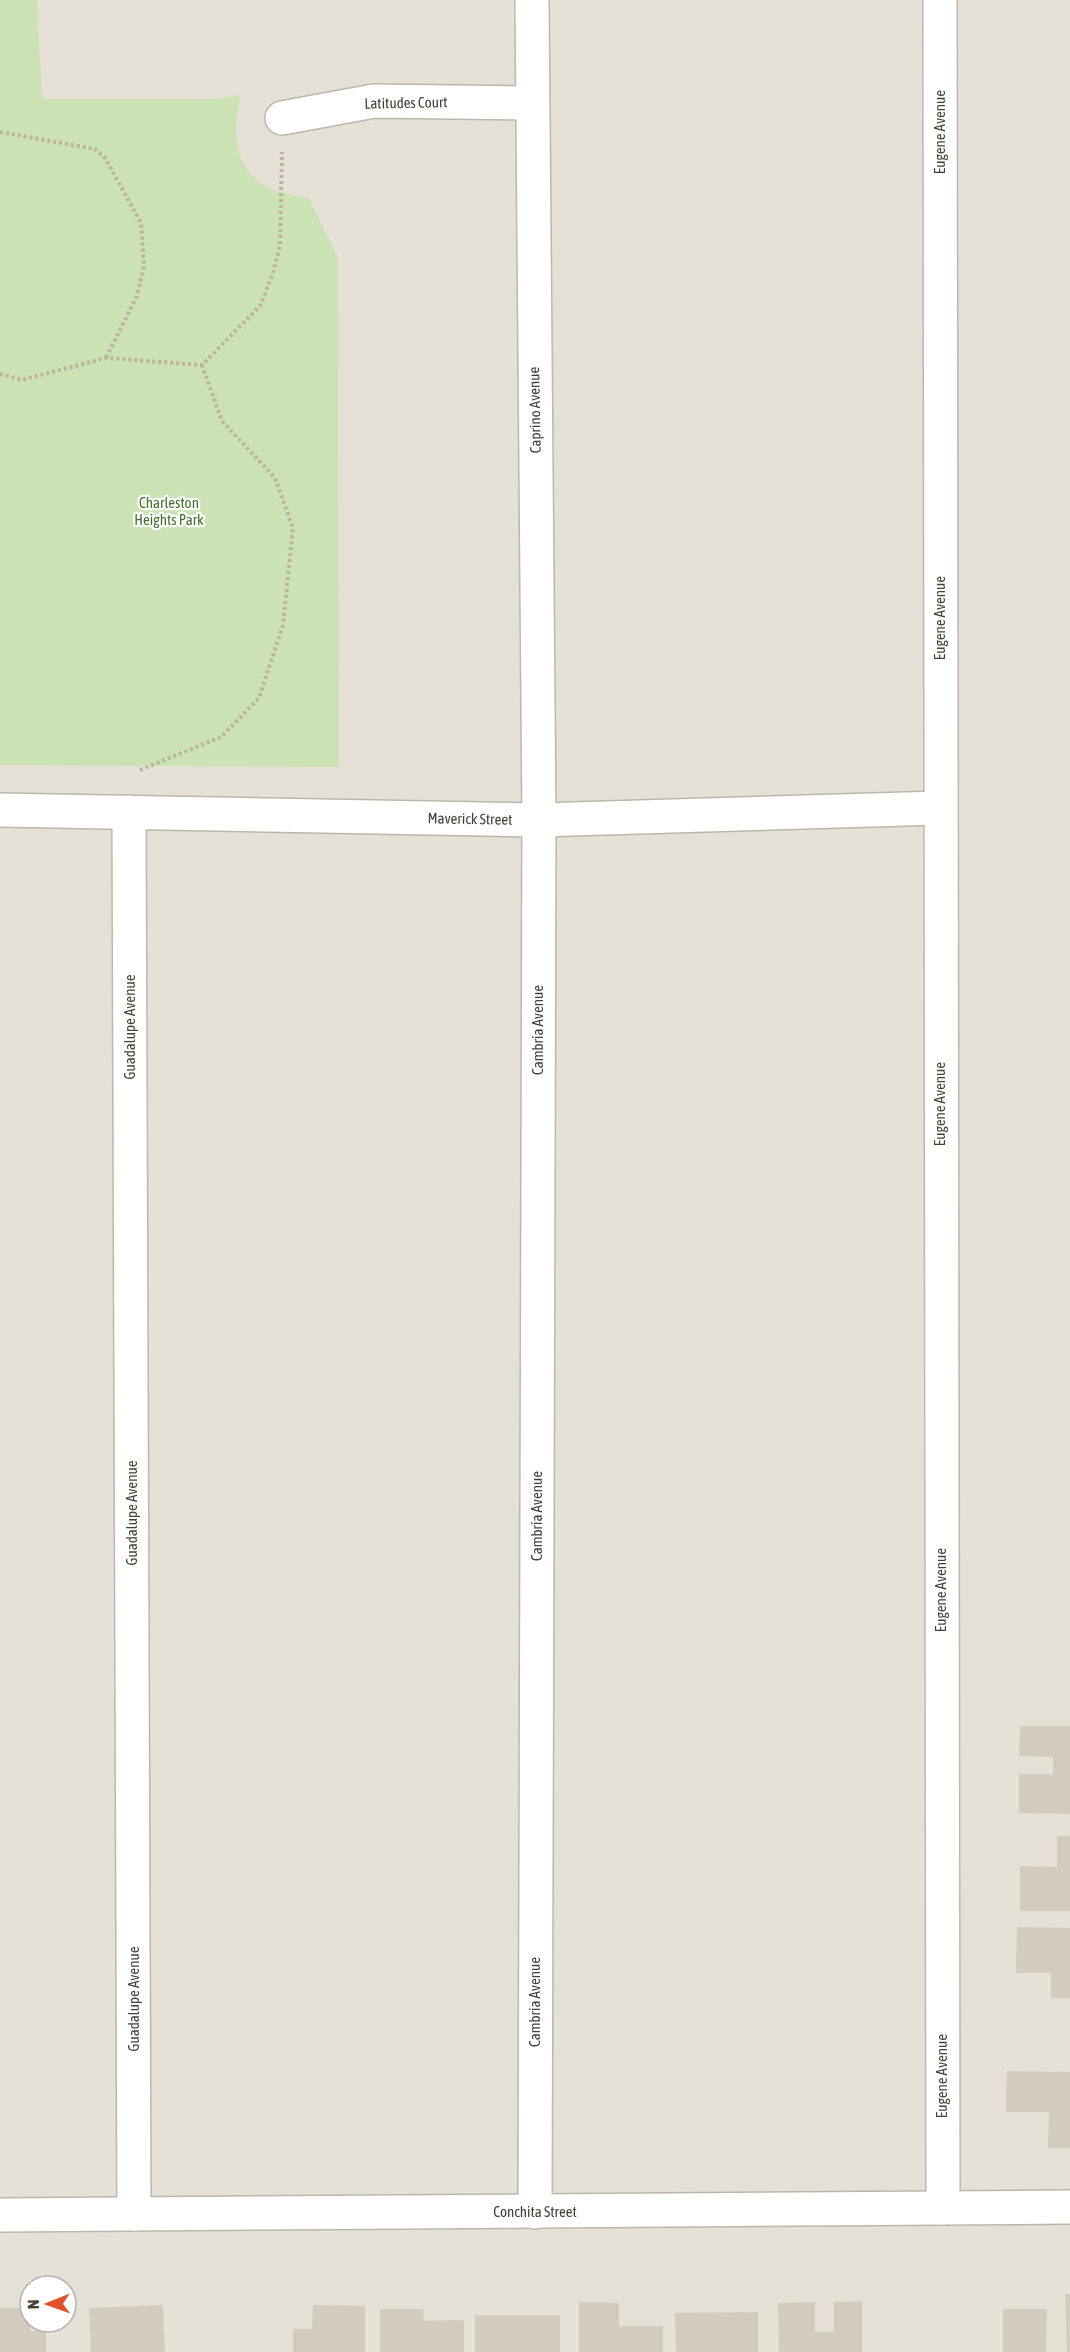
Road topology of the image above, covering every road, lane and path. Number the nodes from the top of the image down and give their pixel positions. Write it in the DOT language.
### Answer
graph roads {
  1 [pos="532,0"];
  2 [pos="940,0"];
  3 [pos="531,103"];
  4 [pos="282,118"];
  5 [pos="0,132"];
  6 [pos="106,358"];
  7 [pos="202,365"];
  8 [pos="0,374"];
  9 [pos="140,770"];
  10 [pos="940,808"];
  11 [pos="0,810"];
  12 [pos="129,812"];
  13 [pos="539,820"];
  14 [pos="1070,2207"];
  15 [pos="943,2208"];
  16 [pos="535,2212"];
  17 [pos="134,2214"];
  18 [pos="0,2215"];
  1 -- 3 [label="street, Caprino Avenue"];
  2 -- 10 [label="street, Eugene Avenue"];
  3 -- 4 [label="street, Latitudes Court"];
  3 -- 13 [label="street, Caprino Avenue"];
  4 -- 7 [label="path"];
  5 -- 6 [label="path"];
  6 -- 7 [label="path"];
  6 -- 8 [label="path"];
  7 -- 9 [label="path"];
  10 -- 13 [label="street, Maverick Street"];
  10 -- 15 [label="street, Eugene Avenue"];
  11 -- 12 [label="street, Maverick Street"];
  12 -- 13 [label="street, Maverick Street"];
  12 -- 17 [label="street, Guadalupe Avenue"];
  13 -- 16 [label="street, Cambria Avenue"];
  14 -- 15 [label="street, Conchita Street"];
  15 -- 16 [label="street, Conchita Street"];
  16 -- 17 [label="street, Conchita Street"];
  17 -- 18 [label="street, Conchita Street"];
}
